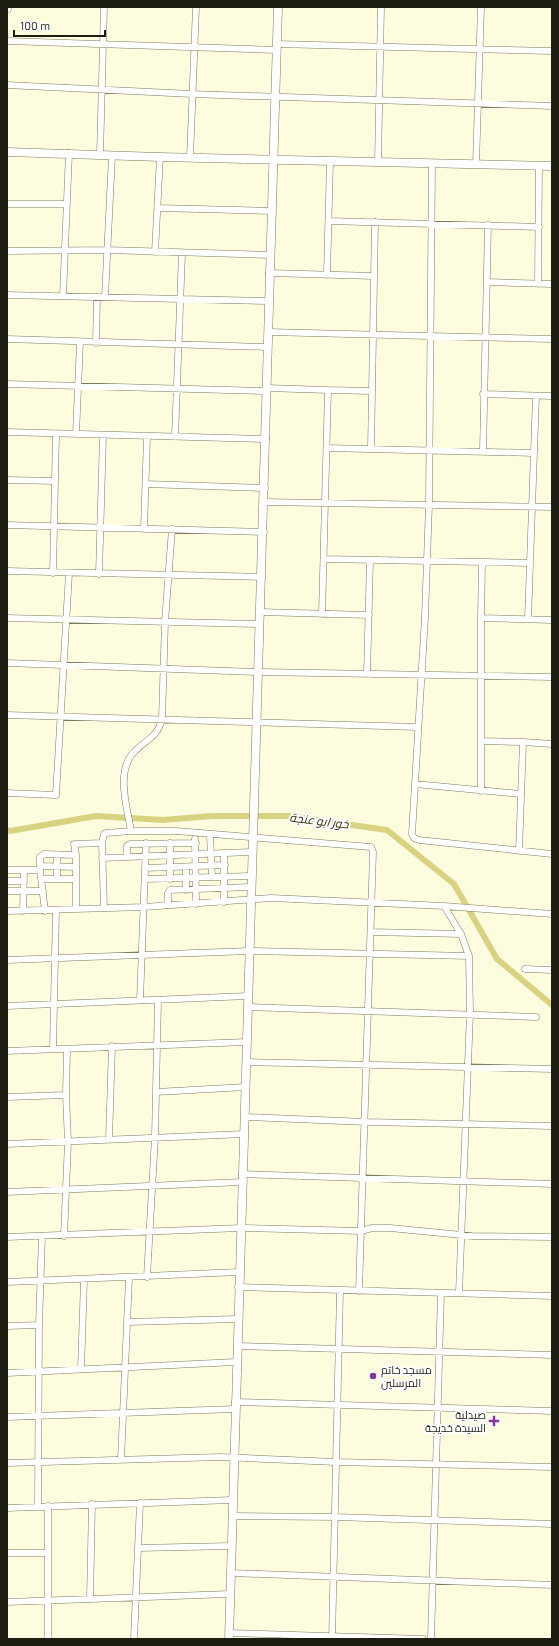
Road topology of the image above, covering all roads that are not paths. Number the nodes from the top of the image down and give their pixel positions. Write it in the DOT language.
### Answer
graph roads {
  1 [pos="104,7"];
  2 [pos="196,7"];
  3 [pos="278,7"];
  4 [pos="381,7"];
  5 [pos="481,7"];
  6 [pos="7,40"];
  7 [pos="103,44"];
  8 [pos="380,46"];
  9 [pos="195,47"];
  10 [pos="277,47"];
  11 [pos="480,49"];
  12 [pos="552,52"];
  13 [pos="7,85"];
  14 [pos="102,90"];
  15 [pos="192,94"];
  16 [pos="275,97"];
  17 [pos="379,101"];
  18 [pos="478,104"];
  19 [pos="552,106"];
  20 [pos="7,152"];
  21 [pos="69,153"];
  22 [pos="100,155"];
  23 [pos="112,156"];
  24 [pos="160,157"];
  25 [pos="190,158"];
  26 [pos="273,159"];
  27 [pos="330,161"];
  28 [pos="378,162"];
  29 [pos="432,164"];
  30 [pos="476,164"];
  31 [pos="539,166"];
  32 [pos="552,166"];
  33 [pos="7,204"];
  34 [pos="66,204"];
  35 [pos="158,208"];
  36 [pos="272,210"];
  37 [pos="329,221"];
  38 [pos="375,222"];
  39 [pos="432,224"];
  40 [pos="488,225"];
  41 [pos="539,226"];
  42 [pos="107,250"];
  43 [pos="7,251"];
  44 [pos="64,251"];
  45 [pos="155,252"];
  46 [pos="182,253"];
  47 [pos="270,256"];
  48 [pos="269,273"];
  49 [pos="327,275"];
  50 [pos="374,276"];
  51 [pos="487,282"];
  52 [pos="538,284"];
  53 [pos="552,284"];
  54 [pos="7,295"];
  55 [pos="63,296"];
  56 [pos="97,297"];
  57 [pos="105,297"];
  58 [pos="180,299"];
  59 [pos="269,301"];
  60 [pos="268,332"];
  61 [pos="373,335"];
  62 [pos="430,337"];
  63 [pos="486,338"];
  64 [pos="7,339"];
  65 [pos="552,339"];
  66 [pos="80,342"];
  67 [pos="96,343"];
  68 [pos="178,344"];
  69 [pos="267,347"];
  70 [pos="7,384"];
  71 [pos="78,386"];
  72 [pos="176,389"];
  73 [pos="267,389"];
  74 [pos="328,390"];
  75 [pos="372,391"];
  76 [pos="484,394"];
  77 [pos="536,396"];
  78 [pos="552,396"];
  79 [pos="7,432"];
  80 [pos="56,434"];
  81 [pos="76,434"];
  82 [pos="103,435"];
  83 [pos="147,437"];
  84 [pos="175,437"];
  85 [pos="266,439"];
  86 [pos="327,448"];
  87 [pos="371,449"];
  88 [pos="429,450"];
  89 [pos="483,451"];
  90 [pos="534,453"];
  91 [pos="7,480"];
  92 [pos="55,481"];
  93 [pos="146,484"];
  94 [pos="265,488"];
  95 [pos="264,502"];
  96 [pos="326,503"];
  97 [pos="428,504"];
  98 [pos="532,506"];
  99 [pos="552,507"];
  100 [pos="7,525"];
  101 [pos="54,526"];
  102 [pos="101,527"];
  103 [pos="144,529"];
  104 [pos="172,529"];
  105 [pos="264,532"];
  106 [pos="324,559"];
  107 [pos="370,560"];
  108 [pos="426,561"];
  109 [pos="482,563"];
  110 [pos="530,563"];
  111 [pos="7,571"];
  112 [pos="53,572"];
  113 [pos="69,573"];
  114 [pos="99,574"];
  115 [pos="170,576"];
  116 [pos="262,577"];
  117 [pos="260,612"];
  118 [pos="322,614"];
  119 [pos="369,615"];
  120 [pos="7,618"];
  121 [pos="481,618"];
  122 [pos="528,619"];
  123 [pos="67,620"];
  124 [pos="552,620"];
  125 [pos="165,622"];
  126 [pos="260,624"];
  127 [pos="7,663"];
  128 [pos="65,664"];
  129 [pos="163,668"];
  130 [pos="258,672"];
  131 [pos="367,674"];
  132 [pos="422,674"];
  133 [pos="481,676"];
  134 [pos="552,677"];
  135 [pos="7,716"];
  136 [pos="62,716"];
  137 [pos="162,719"];
  138 [pos="256,723"];
  139 [pos="418,727"];
  140 [pos="482,742"];
  141 [pos="523,742"];
  142 [pos="552,744"];
  143 [pos="416,784"];
  144 [pos="481,790"];
  145 [pos="7,794"];
  146 [pos="521,794"];
  147 [pos="131,831"];
  148 [pos="162,831"];
  149 [pos="195,833"];
  150 [pos="210,835"];
  151 [pos="252,839"];
  152 [pos="162,842"];
  153 [pos="102,843"];
  154 [pos="146,843"];
  155 [pos="170,843"];
  156 [pos="196,843"];
  157 [pos="519,851"];
  158 [pos="251,852"];
  159 [pos="211,853"];
  160 [pos="224,853"];
  161 [pos="170,854"];
  162 [pos="196,854"];
  163 [pos="552,854"];
  164 [pos="57,855"];
  165 [pos="76,855"];
  166 [pos="127,856"];
  167 [pos="145,856"];
  168 [pos="102,858"];
  169 [pos="212,865"];
  170 [pos="225,865"];
  171 [pos="186,866"];
  172 [pos="196,866"];
  173 [pos="57,867"];
  174 [pos="76,867"];
  175 [pos="170,867"];
  176 [pos="40,868"];
  177 [pos="145,868"];
  178 [pos="7,870"];
  179 [pos="24,870"];
  180 [pos="225,876"];
  181 [pos="251,876"];
  182 [pos="212,877"];
  183 [pos="145,878"];
  184 [pos="173,878"];
  185 [pos="186,878"];
  186 [pos="196,878"];
  187 [pos="41,879"];
  188 [pos="57,879"];
  189 [pos="76,879"];
  190 [pos="7,881"];
  191 [pos="24,881"];
  192 [pos="250,887"];
  193 [pos="224,888"];
  194 [pos="176,890"];
  195 [pos="186,890"];
  196 [pos="196,890"];
  197 [pos="7,891"];
  198 [pos="23,891"];
  199 [pos="43,891"];
  200 [pos="250,901"];
  201 [pos="224,902"];
  202 [pos="372,902"];
  203 [pos="196,904"];
  204 [pos="168,905"];
  205 [pos="444,906"];
  206 [pos="144,907"];
  207 [pos="104,908"];
  208 [pos="76,909"];
  209 [pos="56,910"];
  210 [pos="7,911"];
  211 [pos="23,911"];
  212 [pos="45,911"];
  213 [pos="552,914"];
  214 [pos="371,932"];
  215 [pos="461,934"];
  216 [pos="249,951"];
  217 [pos="371,954"];
  218 [pos="142,955"];
  219 [pos="469,956"];
  220 [pos="55,958"];
  221 [pos="7,960"];
  222 [pos="525,969"];
  223 [pos="552,970"];
  224 [pos="248,996"];
  225 [pos="140,1000"];
  226 [pos="158,1000"];
  227 [pos="54,1004"];
  228 [pos="7,1006"];
  229 [pos="248,1007"];
  230 [pos="369,1010"];
  231 [pos="470,1013"];
  232 [pos="536,1017"];
  233 [pos="247,1042"];
  234 [pos="156,1044"];
  235 [pos="112,1046"];
  236 [pos="53,1049"];
  237 [pos="67,1049"];
  238 [pos="7,1051"];
  239 [pos="246,1062"];
  240 [pos="367,1065"];
  241 [pos="467,1068"];
  242 [pos="552,1069"];
  243 [pos="246,1087"];
  244 [pos="156,1092"];
  245 [pos="66,1095"];
  246 [pos="7,1097"];
  247 [pos="245,1117"];
  248 [pos="366,1122"];
  249 [pos="466,1125"];
  250 [pos="552,1126"];
  251 [pos="244,1134"];
  252 [pos="155,1137"];
  253 [pos="109,1139"];
  254 [pos="68,1142"];
  255 [pos="7,1144"];
  256 [pos="242,1174"];
  257 [pos="364,1178"];
  258 [pos="463,1181"];
  259 [pos="242,1182"];
  260 [pos="552,1184"];
  261 [pos="153,1186"];
  262 [pos="66,1189"];
  263 [pos="7,1192"];
  264 [pos="241,1228"];
  265 [pos="361,1231"];
  266 [pos="150,1232"];
  267 [pos="460,1235"];
  268 [pos="42,1236"];
  269 [pos="64,1236"];
  270 [pos="7,1237"];
  271 [pos="552,1238"];
  272 [pos="239,1272"];
  273 [pos="147,1277"];
  274 [pos="129,1278"];
  275 [pos="84,1280"];
  276 [pos="40,1281"];
  277 [pos="7,1282"];
  278 [pos="238,1287"];
  279 [pos="340,1291"];
  280 [pos="359,1291"];
  281 [pos="441,1293"];
  282 [pos="459,1293"];
  283 [pos="552,1296"];
  284 [pos="238,1319"];
  285 [pos="128,1322"];
  286 [pos="39,1325"];
  287 [pos="7,1326"];
  288 [pos="237,1346"];
  289 [pos="339,1349"];
  290 [pos="439,1352"];
  291 [pos="552,1355"];
  292 [pos="236,1362"];
  293 [pos="126,1368"];
  294 [pos="81,1369"];
  295 [pos="38,1372"];
  296 [pos="7,1373"];
  297 [pos="337,1404"];
  298 [pos="235,1406"];
  299 [pos="438,1407"];
  300 [pos="552,1410"];
  301 [pos="123,1412"];
  302 [pos="38,1415"];
  303 [pos="7,1417"];
  304 [pos="234,1457"];
  305 [pos="121,1460"];
  306 [pos="38,1462"];
  307 [pos="336,1462"];
  308 [pos="7,1463"];
  309 [pos="436,1463"];
  310 [pos="552,1467"];
  311 [pos="232,1500"];
  312 [pos="140,1503"];
  313 [pos="92,1504"];
  314 [pos="38,1506"];
  315 [pos="48,1506"];
  316 [pos="7,1508"];
  317 [pos="232,1516"];
  318 [pos="336,1517"];
  319 [pos="435,1521"];
  320 [pos="552,1524"];
  321 [pos="231,1546"];
  322 [pos="138,1548"];
  323 [pos="7,1553"];
  324 [pos="47,1553"];
  325 [pos="231,1573"];
  326 [pos="333,1577"];
  327 [pos="433,1580"];
  328 [pos="552,1585"];
  329 [pos="230,1594"];
  330 [pos="136,1598"];
  331 [pos="90,1599"];
  332 [pos="48,1600"];
  333 [pos="7,1602"];
  334 [pos="229,1636"];
  335 [pos="332,1637"];
  336 [pos="48,1639"];
  337 [pos="134,1639"];
  338 [pos="423,1639"];
  339 [pos="431,1639"];
  1 -- 7 [label="street"];
  2 -- 9 [label="street"];
  3 -- 10 [label="street"];
  4 -- 8 [label="street"];
  5 -- 11 [label="street"];
  6 -- 7 [label="street"];
  7 -- 9 [label="street"];
  7 -- 14 [label="street"];
  8 -- 10 [label="street"];
  8 -- 11 [label="street"];
  8 -- 17 [label="street"];
  9 -- 10 [label="street"];
  9 -- 15 [label="street"];
  10 -- 16 [label="street"];
  11 -- 12 [label="street"];
  11 -- 18 [label="street"];
  13 -- 14 [label="street"];
  14 -- 15 [label="street"];
  14 -- 22 [label="street"];
  15 -- 16 [label="street"];
  15 -- 25 [label="street"];
  16 -- 17 [label="street"];
  16 -- 26 [label="street"];
  17 -- 18 [label="street"];
  17 -- 28 [label="street"];
  18 -- 19 [label="street"];
  18 -- 30 [label="street"];
  20 -- 21 [label="street"];
  21 -- 22 [label="street"];
  21 -- 34 [label="street"];
  22 -- 23 [label="street"];
  23 -- 24 [label="street"];
  23 -- 42 [label="street"];
  24 -- 25 [label="street"];
  24 -- 35 [label="street"];
  25 -- 26 [label="street"];
  26 -- 27 [label="street"];
  26 -- 36 [label="street"];
  27 -- 28 [label="street"];
  27 -- 37 [label="street"];
  28 -- 29 [label="street"];
  29 -- 30 [label="street"];
  29 -- 39 [label="street"];
  30 -- 31 [label="street"];
  31 -- 32 [label="street"];
  31 -- 41 [label="street"];
  33 -- 34 [label="street"];
  34 -- 44 [label="street"];
  35 -- 36 [label="street"];
  35 -- 45 [label="street"];
  36 -- 47 [label="street"];
  37 -- 38 [label="street"];
  37 -- 49 [label="street"];
  38 -- 39 [label="street"];
  38 -- 50 [label="street"];
  39 -- 40 [label="street"];
  39 -- 62 [label="street"];
  40 -- 41 [label="street"];
  40 -- 51 [label="street"];
  41 -- 52 [label="street"];
  42 -- 44 [label="street"];
  42 -- 45 [label="street"];
  42 -- 57 [label="street"];
  43 -- 44 [label="street"];
  44 -- 55 [label="street"];
  45 -- 46 [label="street"];
  46 -- 47 [label="street"];
  46 -- 58 [label="street"];
  47 -- 48 [label="street"];
  48 -- 49 [label="street"];
  48 -- 59 [label="street"];
  49 -- 50 [label="street"];
  50 -- 61 [label="street"];
  51 -- 52 [label="street"];
  51 -- 63 [label="street"];
  52 -- 53 [label="street"];
  54 -- 55 [label="street"];
  55 -- 56 [label="street"];
  56 -- 57 [label="street"];
  56 -- 67 [label="street"];
  57 -- 58 [label="street"];
  58 -- 59 [label="street"];
  58 -- 68 [label="street"];
  59 -- 60 [label="street"];
  60 -- 61 [label="street"];
  60 -- 69 [label="street"];
  61 -- 62 [label="street"];
  61 -- 75 [label="street"];
  62 -- 63 [label="street"];
  62 -- 88 [label="street"];
  63 -- 65 [label="street"];
  63 -- 76 [label="street"];
  64 -- 66 [label="street"];
  66 -- 67 [label="street"];
  66 -- 71 [label="street"];
  67 -- 68 [label="street"];
  68 -- 69 [label="street"];
  68 -- 72 [label="street"];
  69 -- 73 [label="street"];
  70 -- 71 [label="street"];
  71 -- 72 [label="street"];
  71 -- 81 [label="street"];
  72 -- 73 [label="street"];
  72 -- 84 [label="street"];
  73 -- 74 [label="street"];
  73 -- 85 [label="street"];
  74 -- 75 [label="street"];
  74 -- 86 [label="street"];
  75 -- 87 [label="street"];
  76 -- 77 [label="street"];
  76 -- 89 [label="street"];
  77 -- 78 [label="street"];
  77 -- 90 [label="street"];
  79 -- 80 [label="street"];
  80 -- 81 [label="street"];
  80 -- 92 [label="street"];
  81 -- 82 [label="street"];
  82 -- 83 [label="street"];
  82 -- 102 [label="street"];
  83 -- 84 [label="street"];
  83 -- 93 [label="street"];
  84 -- 85 [label="street"];
  85 -- 94 [label="street"];
  86 -- 87 [label="street"];
  86 -- 96 [label="street"];
  87 -- 88 [label="street"];
  88 -- 89 [label="street"];
  88 -- 97 [label="street"];
  89 -- 90 [label="street"];
  90 -- 98 [label="street"];
  91 -- 92 [label="street"];
  92 -- 101 [label="street"];
  93 -- 94 [label="street"];
  93 -- 103 [label="street"];
  94 -- 95 [label="street"];
  95 -- 96 [label="street"];
  95 -- 105 [label="street"];
  96 -- 97 [label="street"];
  96 -- 106 [label="street"];
  97 -- 98 [label="street"];
  97 -- 108 [label="street"];
  98 -- 99 [label="street"];
  98 -- 110 [label="street"];
  100 -- 101 [label="street"];
  101 -- 102 [label="street"];
  101 -- 112 [label="street"];
  102 -- 103 [label="street"];
  102 -- 114 [label="street"];
  103 -- 104 [label="street"];
  104 -- 105 [label="street"];
  104 -- 115 [label="street"];
  105 -- 116 [label="street"];
  106 -- 107 [label="street"];
  106 -- 118 [label="street"];
  107 -- 108 [label="street"];
  107 -- 119 [label="street"];
  108 -- 109 [label="street"];
  108 -- 132 [label="street"];
  109 -- 110 [label="street"];
  109 -- 121 [label="street"];
  110 -- 122 [label="street"];
  111 -- 112 [label="street"];
  112 -- 113 [label="street"];
  113 -- 114 [label="street"];
  113 -- 123 [label="street"];
  114 -- 115 [label="street"];
  115 -- 116 [label="street"];
  115 -- 125 [label="street"];
  116 -- 117 [label="street"];
  117 -- 118 [label="street"];
  117 -- 126 [label="street"];
  118 -- 119 [label="street"];
  119 -- 131 [label="street"];
  120 -- 123 [label="street"];
  121 -- 122 [label="street"];
  121 -- 133 [label="street"];
  122 -- 124 [label="street"];
  123 -- 125 [label="street"];
  123 -- 128 [label="street"];
  125 -- 126 [label="street"];
  125 -- 129 [label="street"];
  126 -- 130 [label="street"];
  127 -- 128 [label="street"];
  128 -- 129 [label="street"];
  128 -- 136 [label="street"];
  129 -- 130 [label="street"];
  129 -- 137 [label="street"];
  130 -- 131 [label="street"];
  130 -- 138 [label="street"];
  131 -- 132 [label="street"];
  132 -- 133 [label="street"];
  132 -- 139 [label="street"];
  133 -- 134 [label="street"];
  133 -- 140 [label="street"];
  135 -- 136 [label="street"];
  136 -- 137 [label="street"];
  136 -- 145 [label="street"];
  137 -- 138 [label="street"];
  137 -- 147 [label="street"];
  138 -- 139 [label="street"];
  138 -- 151 [label="street"];
  139 -- 143 [label="street"];
  140 -- 141 [label="street"];
  140 -- 144 [label="street"];
  141 -- 142 [label="street"];
  141 -- 146 [label="street"];
  143 -- 144 [label="street"];
  143 -- 157 [label="street"];
  144 -- 146 [label="street"];
  146 -- 157 [label="street"];
  147 -- 148 [label="street"];
  147 -- 153 [label="street"];
  148 -- 149 [label="street"];
  148 -- 152 [label="street"];
  149 -- 150 [label="street"];
  149 -- 156 [label="street"];
  150 -- 151 [label="street"];
  150 -- 159 [label="street"];
  151 -- 158 [label="street"];
  151 -- 202 [label="street"];
  152 -- 154 [label="street"];
  152 -- 155 [label="street"];
  153 -- 165 [label="street"];
  153 -- 168 [label="street"];
  154 -- 166 [label="street"];
  154 -- 167 [label="street"];
  155 -- 156 [label="street"];
  155 -- 161 [label="street"];
  156 -- 162 [label="street"];
  157 -- 163 [label="street"];
  158 -- 160 [label="street"];
  158 -- 181 [label="street"];
  159 -- 160 [label="street"];
  159 -- 162 [label="street"];
  159 -- 169 [label="street"];
  160 -- 170 [label="street"];
  161 -- 162 [label="street"];
  161 -- 167 [label="street"];
  161 -- 175 [label="street"];
  162 -- 172 [label="street"];
  164 -- 165 [label="street"];
  164 -- 173 [label="street"];
  164 -- 176 [label="street"];
  165 -- 174 [label="street"];
  166 -- 167 [label="street"];
  166 -- 168 [label="street"];
  167 -- 177 [label="street"];
  168 -- 207 [label="street"];
  169 -- 170 [label="street"];
  169 -- 172 [label="street"];
  169 -- 182 [label="street"];
  170 -- 180 [label="street"];
  171 -- 172 [label="street"];
  171 -- 175 [label="street"];
  171 -- 185 [label="street"];
  172 -- 186 [label="street"];
  173 -- 174 [label="street"];
  173 -- 176 [label="street"];
  173 -- 188 [label="street"];
  174 -- 189 [label="street"];
  175 -- 177 [label="street"];
  175 -- 184 [label="street"];
  176 -- 179 [label="street"];
  176 -- 187 [label="street"];
  177 -- 183 [label="street"];
  178 -- 179 [label="street"];
  179 -- 191 [label="street"];
  180 -- 181 [label="street"];
  180 -- 182 [label="street"];
  180 -- 193 [label="street"];
  181 -- 192 [label="street"];
  182 -- 186 [label="street"];
  183 -- 184 [label="street"];
  183 -- 206 [label="street"];
  184 -- 185 [label="street"];
  184 -- 194 [label="street"];
  185 -- 186 [label="street"];
  185 -- 195 [label="street"];
  186 -- 196 [label="street"];
  187 -- 188 [label="street"];
  187 -- 199 [label="street"];
  188 -- 189 [label="street"];
  189 -- 208 [label="street"];
  190 -- 191 [label="street"];
  191 -- 198 [label="street"];
  192 -- 193 [label="street"];
  192 -- 200 [label="street"];
  193 -- 196 [label="street"];
  193 -- 201 [label="street"];
  194 -- 195 [label="street"];
  194 -- 204 [label="street"];
  195 -- 196 [label="street"];
  196 -- 203 [label="street"];
  197 -- 198 [label="street"];
  198 -- 199 [label="street"];
  198 -- 211 [label="street"];
  199 -- 212 [label="street"];
  200 -- 201 [label="street"];
  200 -- 202 [label="street"];
  200 -- 216 [label="street"];
  201 -- 203 [label="street"];
  202 -- 205 [label="street"];
  202 -- 214 [label="street"];
  203 -- 204 [label="street"];
  204 -- 206 [label="street"];
  205 -- 213 [label="street"];
  205 -- 215 [label="street"];
  206 -- 207 [label="street"];
  206 -- 218 [label="street"];
  207 -- 208 [label="street"];
  208 -- 209 [label="street"];
  209 -- 212 [label="street"];
  209 -- 220 [label="street"];
  210 -- 211 [label="street"];
  211 -- 212 [label="street"];
  214 -- 215 [label="street"];
  214 -- 217 [label="street"];
  215 -- 219 [label="street"];
  216 -- 217 [label="street"];
  216 -- 218 [label="street"];
  216 -- 224 [label="street"];
  217 -- 219 [label="street"];
  217 -- 230 [label="street"];
  218 -- 220 [label="street"];
  218 -- 225 [label="street"];
  219 -- 231 [label="street"];
  220 -- 221 [label="street"];
  220 -- 227 [label="street"];
  222 -- 223 [label="street"];
  224 -- 226 [label="street"];
  224 -- 229 [label="street"];
  225 -- 226 [label="street"];
  225 -- 227 [label="street"];
  226 -- 234 [label="street"];
  227 -- 228 [label="street"];
  227 -- 236 [label="street"];
  229 -- 230 [label="street"];
  229 -- 233 [label="street"];
  230 -- 231 [label="street"];
  230 -- 240 [label="street"];
  231 -- 232 [label="street"];
  231 -- 241 [label="street"];
  233 -- 234 [label="street"];
  233 -- 239 [label="street"];
  234 -- 235 [label="street"];
  234 -- 244 [label="street"];
  235 -- 237 [label="street"];
  235 -- 253 [label="street"];
  236 -- 237 [label="street"];
  236 -- 238 [label="street"];
  237 -- 245 [label="street"];
  239 -- 240 [label="street"];
  239 -- 243 [label="street"];
  240 -- 241 [label="street"];
  240 -- 248 [label="street"];
  241 -- 242 [label="street"];
  241 -- 249 [label="street"];
  243 -- 244 [label="street"];
  243 -- 247 [label="street"];
  244 -- 252 [label="street"];
  245 -- 246 [label="street"];
  245 -- 254 [label="street"];
  247 -- 248 [label="street"];
  247 -- 251 [label="street"];
  248 -- 249 [label="street"];
  248 -- 257 [label="street"];
  249 -- 250 [label="street"];
  249 -- 258 [label="street"];
  251 -- 252 [label="street"];
  251 -- 256 [label="street"];
  252 -- 253 [label="street"];
  252 -- 261 [label="street"];
  253 -- 254 [label="street"];
  254 -- 255 [label="street"];
  254 -- 262 [label="street"];
  256 -- 257 [label="street"];
  256 -- 259 [label="street"];
  257 -- 258 [label="street"];
  257 -- 265 [label="street"];
  258 -- 260 [label="street"];
  258 -- 267 [label="street"];
  259 -- 261 [label="street"];
  259 -- 264 [label="street"];
  261 -- 262 [label="street"];
  261 -- 266 [label="street"];
  262 -- 263 [label="street"];
  262 -- 269 [label="street"];
  264 -- 265 [label="street"];
  264 -- 266 [label="street"];
  264 -- 272 [label="street"];
  265 -- 267 [label="street"];
  265 -- 280 [label="street"];
  266 -- 269 [label="street"];
  266 -- 273 [label="street"];
  267 -- 271 [label="street"];
  267 -- 282 [label="street"];
  268 -- 269 [label="street"];
  268 -- 270 [label="street"];
  268 -- 276 [label="street"];
  272 -- 273 [label="street"];
  272 -- 278 [label="street"];
  273 -- 274 [label="street"];
  274 -- 275 [label="street"];
  274 -- 285 [label="street"];
  275 -- 276 [label="street"];
  275 -- 294 [label="street"];
  276 -- 277 [label="street"];
  276 -- 286 [label="street"];
  278 -- 279 [label="street"];
  278 -- 284 [label="street"];
  279 -- 280 [label="street"];
  279 -- 289 [label="street"];
  280 -- 281 [label="street"];
  281 -- 282 [label="street"];
  281 -- 290 [label="street"];
  282 -- 283 [label="street"];
  284 -- 285 [label="street"];
  284 -- 288 [label="street"];
  285 -- 293 [label="street"];
  286 -- 287 [label="street"];
  286 -- 295 [label="street"];
  288 -- 289 [label="street"];
  288 -- 292 [label="street"];
  289 -- 290 [label="street"];
  289 -- 297 [label="street"];
  290 -- 291 [label="street"];
  290 -- 299 [label="street"];
  292 -- 293 [label="street"];
  292 -- 298 [label="street"];
  293 -- 294 [label="street"];
  293 -- 301 [label="street"];
  294 -- 295 [label="street"];
  295 -- 296 [label="street"];
  295 -- 302 [label="street"];
  297 -- 298 [label="street"];
  297 -- 299 [label="street"];
  297 -- 307 [label="street"];
  298 -- 301 [label="street"];
  298 -- 304 [label="street"];
  299 -- 300 [label="street"];
  299 -- 309 [label="street"];
  301 -- 302 [label="street"];
  301 -- 305 [label="street"];
  302 -- 303 [label="street"];
  302 -- 306 [label="street"];
  304 -- 305 [label="street"];
  304 -- 307 [label="street"];
  304 -- 311 [label="street"];
  305 -- 306 [label="street"];
  306 -- 308 [label="street"];
  306 -- 314 [label="street"];
  307 -- 309 [label="street"];
  307 -- 318 [label="street"];
  309 -- 310 [label="street"];
  309 -- 319 [label="street"];
  311 -- 312 [label="street"];
  311 -- 317 [label="street"];
  312 -- 313 [label="street"];
  312 -- 322 [label="street"];
  313 -- 315 [label="street"];
  313 -- 331 [label="street"];
  314 -- 315 [label="street"];
  314 -- 316 [label="street"];
  315 -- 324 [label="street"];
  317 -- 318 [label="street"];
  317 -- 321 [label="street"];
  318 -- 319 [label="street"];
  318 -- 326 [label="street"];
  319 -- 320 [label="street"];
  319 -- 327 [label="street"];
  321 -- 322 [label="street"];
  321 -- 325 [label="street"];
  322 -- 330 [label="street"];
  323 -- 324 [label="street"];
  324 -- 332 [label="street"];
  325 -- 326 [label="street"];
  325 -- 329 [label="street"];
  326 -- 327 [label="street"];
  326 -- 335 [label="street"];
  327 -- 328 [label="street"];
  327 -- 339 [label="street"];
  329 -- 330 [label="street"];
  329 -- 334 [label="street"];
  330 -- 331 [label="street"];
  330 -- 337 [label="street"];
  331 -- 332 [label="street"];
  332 -- 333 [label="street"];
  332 -- 336 [label="street"];
  334 -- 335 [label="street"];
  335 -- 338 [label="street"];
}
